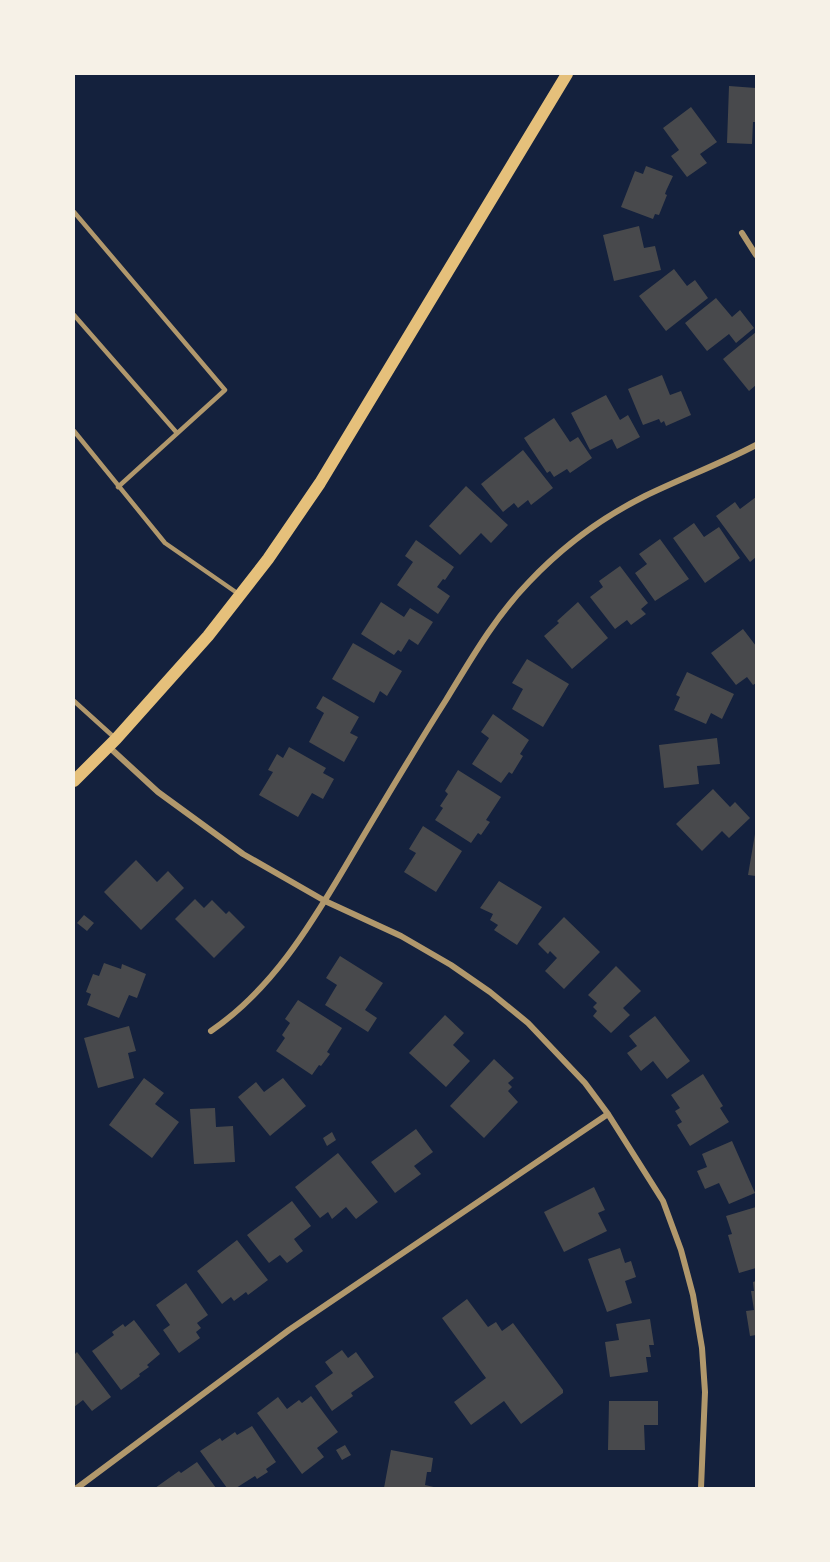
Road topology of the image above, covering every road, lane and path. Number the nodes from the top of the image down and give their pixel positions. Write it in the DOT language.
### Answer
graph roads {
  1 [pos="567,74"];
  2 [pos="74,212"];
  3 [pos="742,233"];
  4 [pos="756,255"];
  5 [pos="74,315"];
  6 [pos="74,432"];
  7 [pos="177,433"];
  8 [pos="756,445"];
  9 [pos="118,487"];
  10 [pos="240,595"];
  11 [pos="74,701"];
  12 [pos="112,743"];
  13 [pos="74,781"];
  14 [pos="325,901"];
  15 [pos="211,1031"];
  16 [pos="608,1114"];
  17 [pos="77,1488"];
  18 [pos="701,1488"];
  1 -- 10 [label="main road"];
  2 -- 7 [label="lane"];
  3 -- 4 [label="street"];
  5 -- 7 [label="lane"];
  6 -- 9 [label="lane"];
  7 -- 9 [label="lane"];
  8 -- 14 [label="street"];
  9 -- 10 [label="lane"];
  10 -- 12 [label="main road"];
  11 -- 12 [label="lane"];
  12 -- 13 [label="main road"];
  12 -- 14 [label="street"];
  14 -- 15 [label="street"];
  14 -- 16 [label="street"];
  16 -- 17 [label="street"];
  16 -- 18 [label="street"];
}
